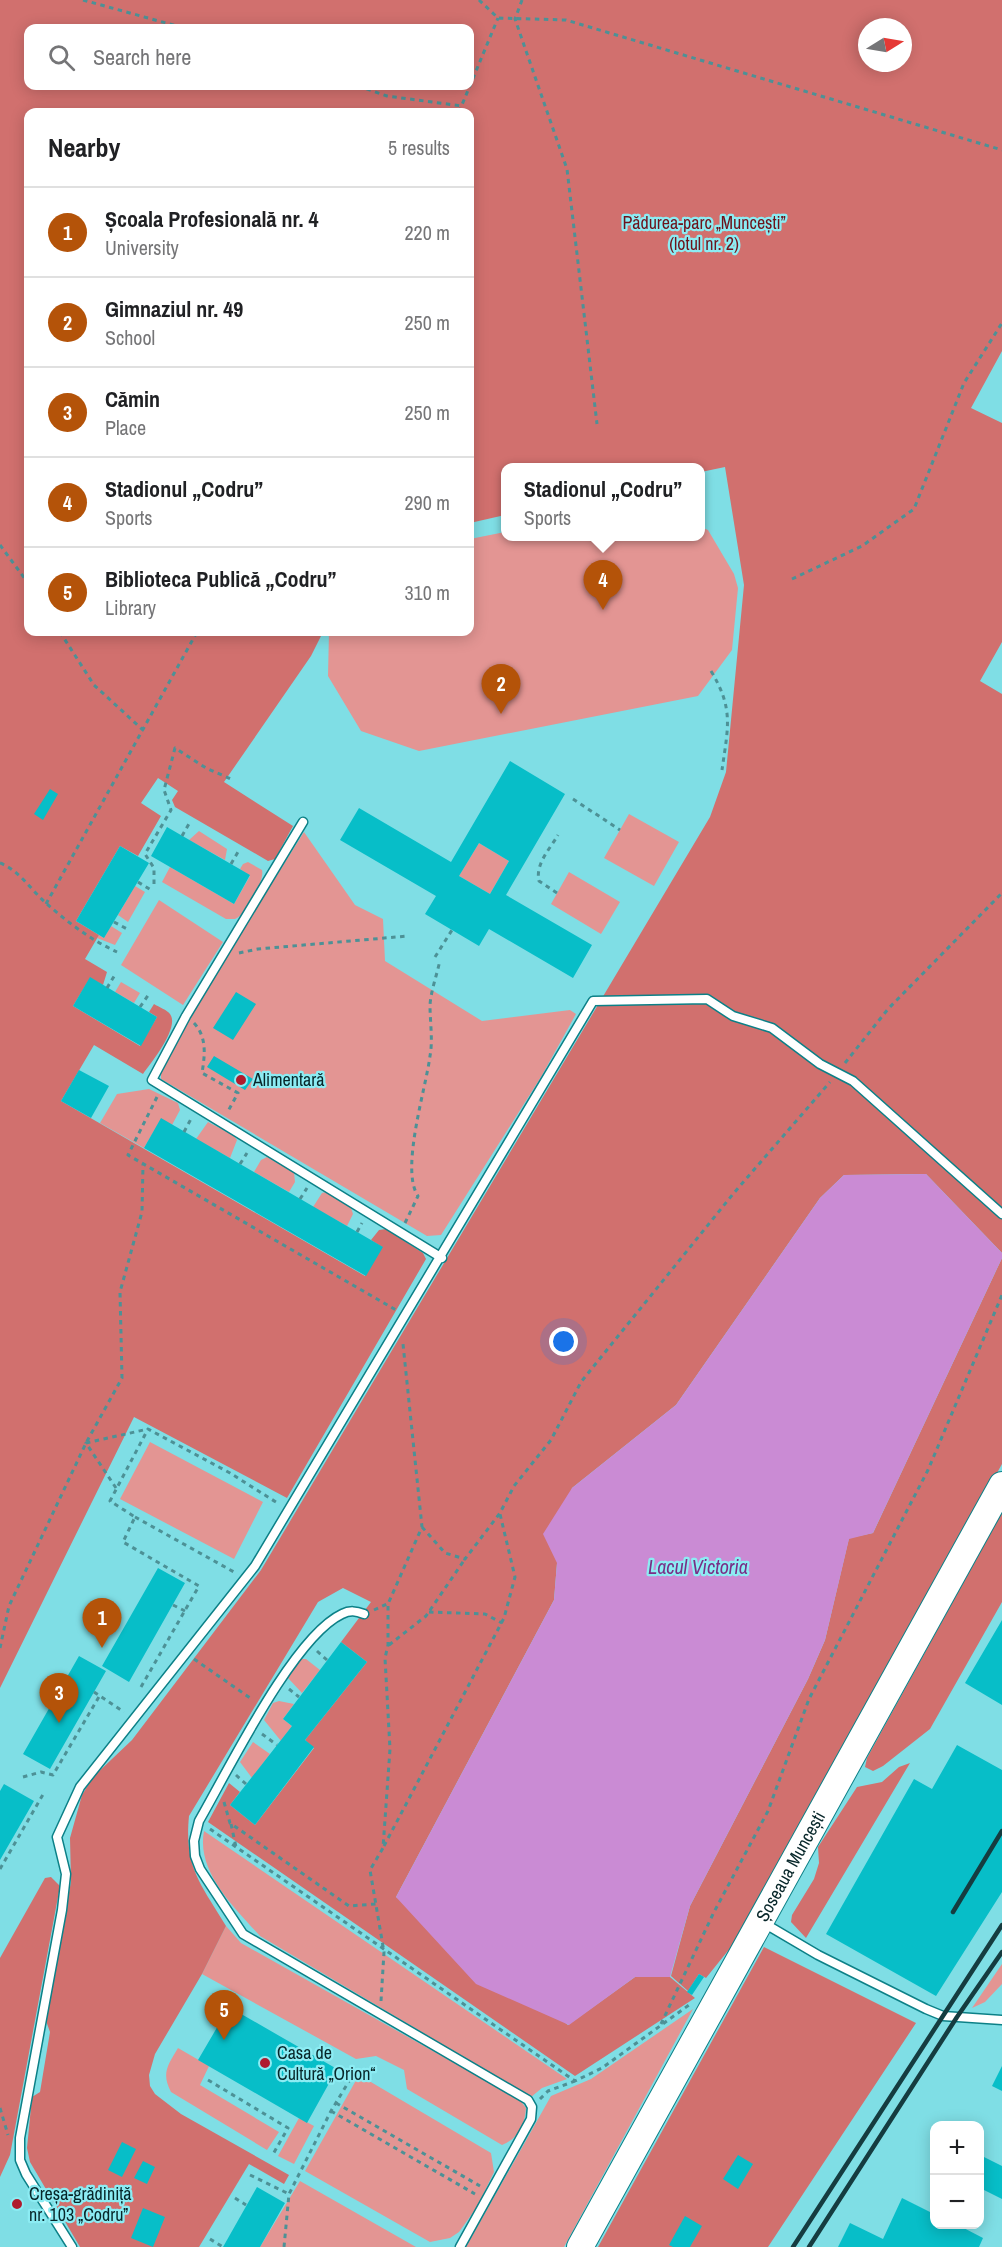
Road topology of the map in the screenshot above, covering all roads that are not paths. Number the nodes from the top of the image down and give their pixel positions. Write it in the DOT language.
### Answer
graph roads {
  1 [pos="303,822"];
  2 [pos="1002,1214"];
  3 [pos="442,1258"];
  4 [pos="1002,1485"];
  5 [pos="364,1614"];
  6 [pos="759,1921"];
  7 [pos="1002,2020"];
  8 [pos="72,2247"];
  9 [pos="459,2247"];
  10 [pos="579,2247"];
  1 -- 3 [label="lane"];
  2 -- 3 [label="lane"];
  3 -- 8 [label="lane"];
  4 -- 6 [label="main road, Șoseaua Muncești"];
  5 -- 9 [label="lane"];
  6 -- 7 [label="lane"];
  6 -- 10 [label="main road, Șoseaua Muncești"];
}
